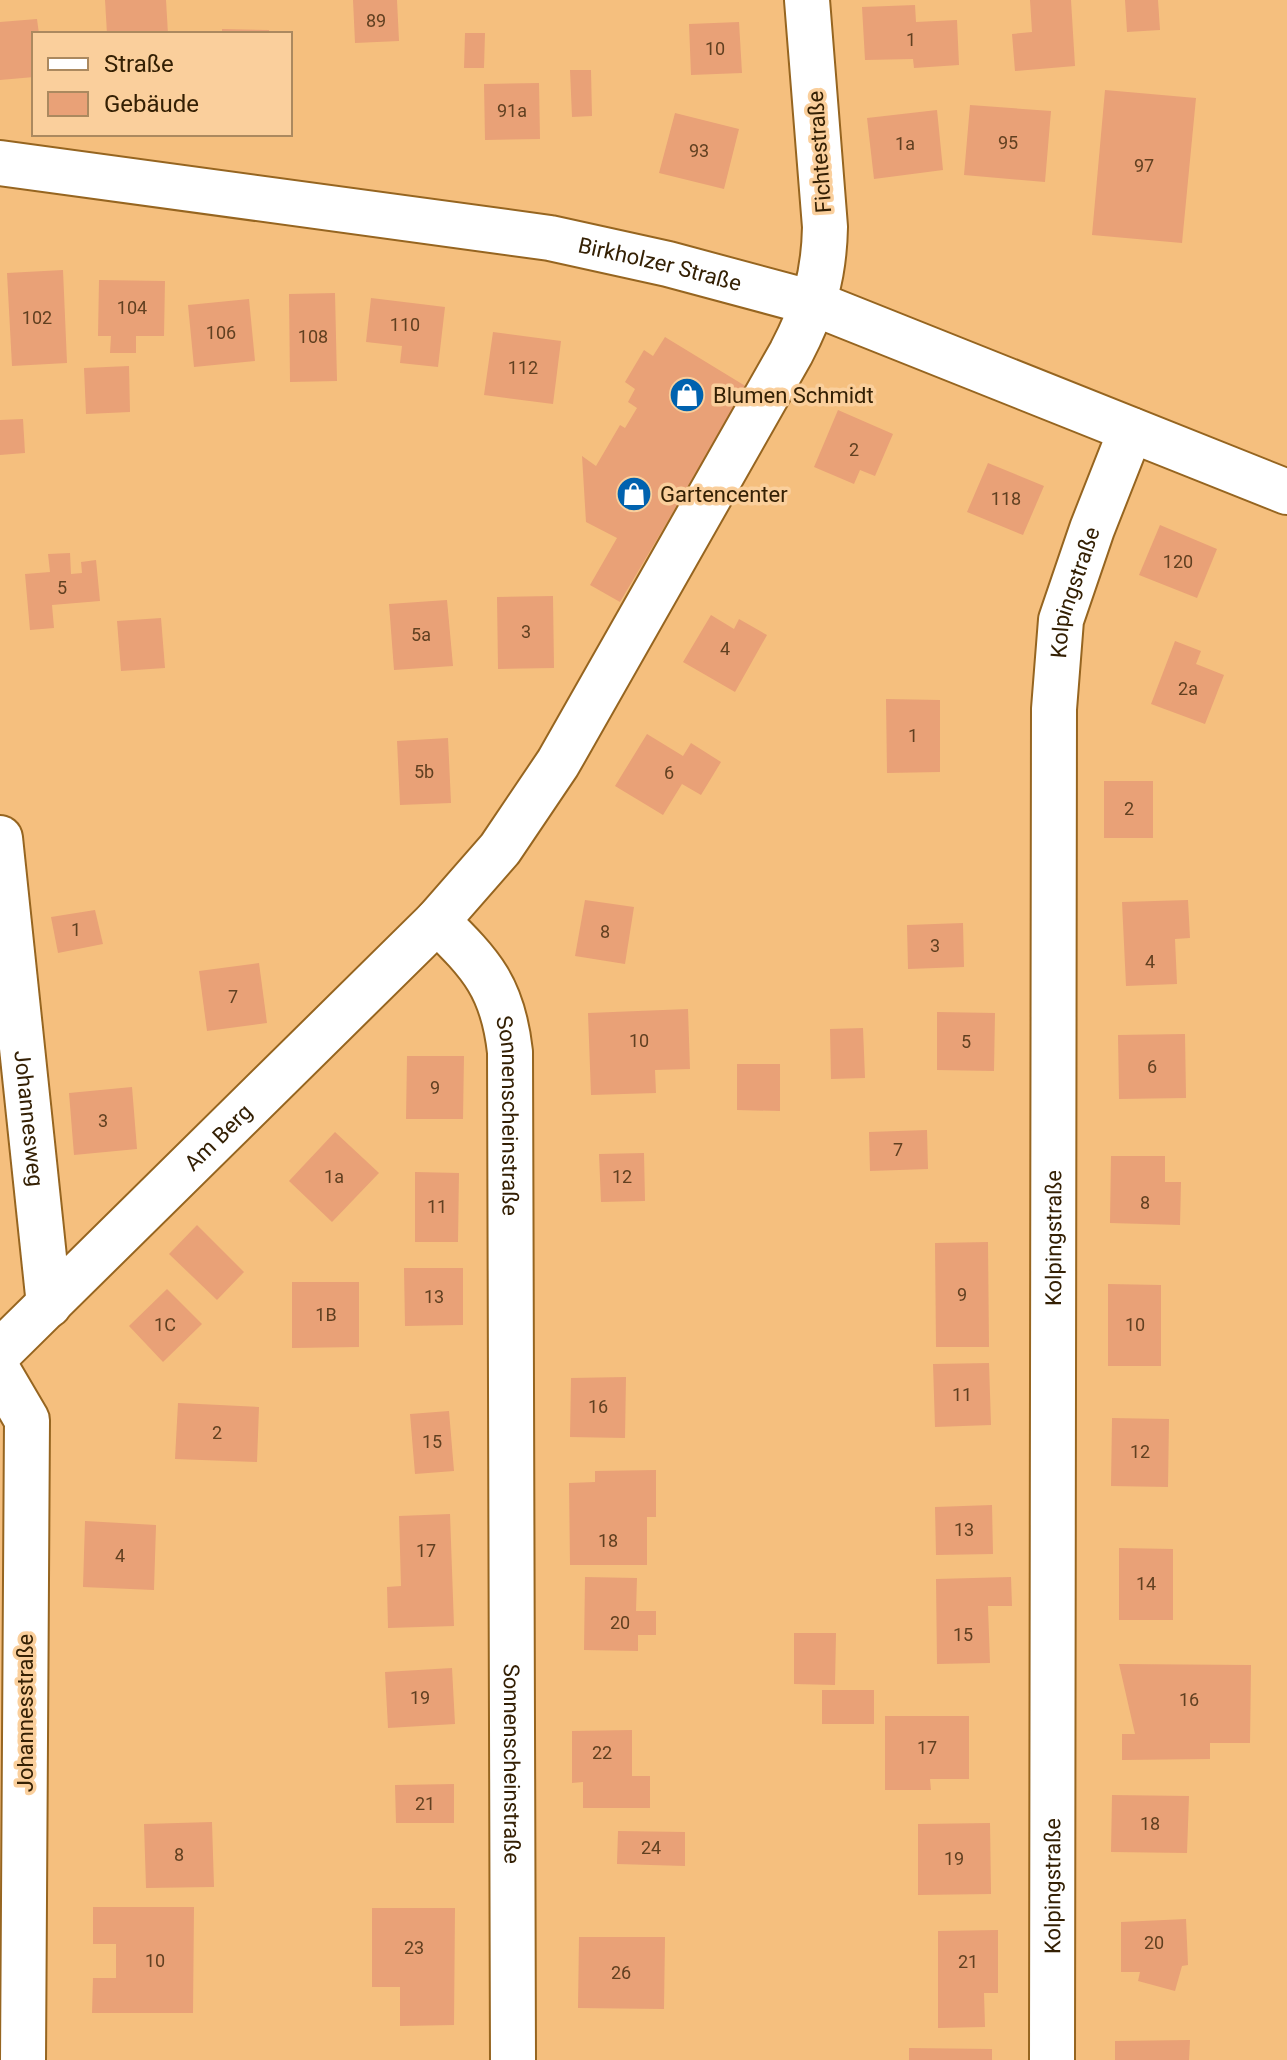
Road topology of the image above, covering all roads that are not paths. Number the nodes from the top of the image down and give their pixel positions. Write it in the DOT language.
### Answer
graph roads {
  1 [pos="807,0"];
  2 [pos="0,163"];
  3 [pos="813,303"];
  4 [pos="1131,430"];
  5 [pos="1287,492"];
  6 [pos="0,838"];
  7 [pos="437,921"];
  8 [pos="49,1305"];
  9 [pos="0,1352"];
  10 [pos="0,1374"];
  11 [pos="23,2060"];
  12 [pos="513,2060"];
  13 [pos="1052,2060"];
  1 -- 3 [label="street, Fichtestraße"];
  2 -- 3 [label="street, Birkholzer Straße"];
  3 -- 4 [label="street, Birkholzer Straße"];
  3 -- 7 [label="street"];
  4 -- 5 [label="street, Birkholzer Straße"];
  4 -- 13 [label="street, Kolpingstraße"];
  6 -- 8 [label="street, Johannesweg"];
  7 -- 8 [label="street, Am Berg"];
  7 -- 12 [label="street, Sonnenscheinstraße"];
  8 -- 9 [label="street, Am Berg"];
  10 -- 11 [label="street, Johannesstraße"];
}
